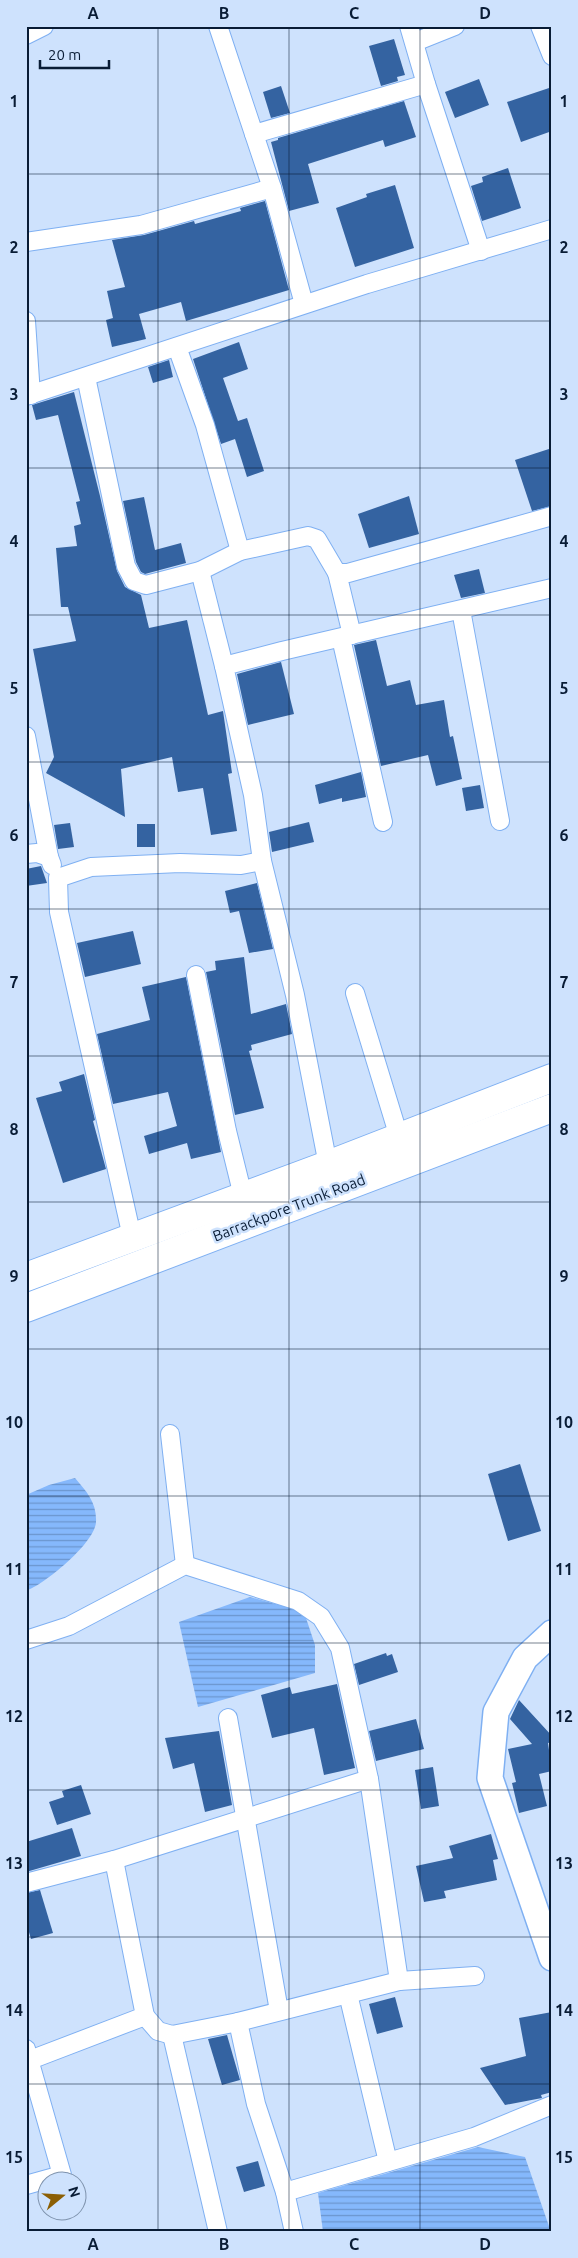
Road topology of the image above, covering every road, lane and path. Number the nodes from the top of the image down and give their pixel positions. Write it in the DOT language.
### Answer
graph roads {
  1 [pos="44,26"];
  2 [pos="218,26"];
  3 [pos="455,26"];
  4 [pos="540,26"];
  5 [pos="412,34"];
  6 [pos="26,35"];
  7 [pos="552,56"];
  8 [pos="426,84"];
  9 [pos="254,134"];
  10 [pos="272,188"];
  11 [pos="552,229"];
  12 [pos="26,242"];
  13 [pos="481,251"];
  14 [pos="304,304"];
  15 [pos="26,321"];
  16 [pos="177,347"];
  17 [pos="86,377"];
  18 [pos="29,395"];
  19 [pos="552,516"];
  20 [pos="240,551"];
  21 [pos="200,571"];
  22 [pos="337,573"];
  23 [pos="552,588"];
  24 [pos="461,610"];
  25 [pos="346,637"];
  26 [pos="224,666"];
  27 [pos="26,736"];
  28 [pos="500,821"];
  29 [pos="383,822"];
  30 [pos="26,854"];
  31 [pos="49,857"];
  32 [pos="262,861"];
  33 [pos="58,878"];
  34 [pos="196,975"];
  35 [pos="355,993"];
  36 [pos="552,1078"];
  37 [pos="552,1108"];
  38 [pos="399,1137"];
  39 [pos="328,1165"];
  40 [pos="243,1196"];
  41 [pos="132,1237"];
  42 [pos="26,1277"];
  43 [pos="26,1308"];
  44 [pos="170,1434"];
  45 [pos="185,1565"];
  46 [pos="552,1632"];
  47 [pos="26,1640"];
  48 [pos="228,1718"];
  49 [pos="370,1779"];
  50 [pos="246,1818"];
  51 [pos="114,1860"];
  52 [pos="26,1883"];
  53 [pos="552,1957"];
  54 [pos="475,1976"];
  55 [pos="398,1981"];
  56 [pos="348,1994"];
  57 [pos="279,2011"];
  58 [pos="145,2016"];
  59 [pos="238,2022"];
  60 [pos="172,2035"];
  61 [pos="28,2054"];
  62 [pos="552,2105"];
  63 [pos="388,2162"];
  64 [pos="26,2185"];
  65 [pos="285,2192"];
  66 [pos="218,2232"];
  67 [pos="294,2232"];
  1 -- 6 [label="street"];
  2 -- 9 [label="street"];
  3 -- 5 [label="street"];
  4 -- 7 [label="street"];
  5 -- 8 [label="street"];
  8 -- 9 [label="street"];
  8 -- 13 [label="street"];
  9 -- 10 [label="street"];
  10 -- 12 [label="street"];
  10 -- 14 [label="street"];
  11 -- 13 [label="street"];
  13 -- 14 [label="street"];
  14 -- 16 [label="street"];
  15 -- 18 [label="street"];
  16 -- 17 [label="street"];
  16 -- 20 [label="street"];
  17 -- 18 [label="street"];
  17 -- 21 [label="street"];
  19 -- 22 [label="street"];
  20 -- 21 [label="street"];
  20 -- 22 [label="street"];
  21 -- 26 [label="street"];
  22 -- 25 [label="street"];
  23 -- 24 [label="street"];
  24 -- 25 [label="street"];
  24 -- 28 [label="street"];
  25 -- 26 [label="street"];
  25 -- 29 [label="street"];
  26 -- 32 [label="street"];
  27 -- 31 [label="street"];
  30 -- 31 [label="street"];
  31 -- 33 [label="street"];
  32 -- 33 [label="street"];
  32 -- 39 [label="street"];
  33 -- 41 [label="street"];
  34 -- 40 [label="street"];
  35 -- 38 [label="street"];
  36 -- 38 [label="main road, Barrackpore Trunk Road"];
  37 -- 43 [label="main road, Barrackpore Trunk Road"];
  38 -- 39 [label="main road, Barrackpore Trunk Road"];
  39 -- 40 [label="main road, Barrackpore Trunk Road"];
  40 -- 41 [label="main road, Barrackpore Trunk Road"];
  41 -- 42 [label="main road, Barrackpore Trunk Road"];
  44 -- 45 [label="street"];
  45 -- 47 [label="street"];
  45 -- 49 [label="street"];
  46 -- 53 [label="street"];
  48 -- 50 [label="street"];
  49 -- 50 [label="street"];
  49 -- 55 [label="street"];
  50 -- 51 [label="street"];
  50 -- 57 [label="street"];
  51 -- 52 [label="street"];
  51 -- 58 [label="street"];
  54 -- 55 [label="street"];
  55 -- 56 [label="street"];
  56 -- 57 [label="street"];
  56 -- 63 [label="street"];
  57 -- 59 [label="street"];
  58 -- 60 [label="street"];
  58 -- 61 [label="street"];
  59 -- 60 [label="street"];
  59 -- 65 [label="street"];
  60 -- 66 [label="street"];
  61 -- 64 [label="street"];
  62 -- 63 [label="street"];
  63 -- 65 [label="street"];
  65 -- 67 [label="street"];
}
